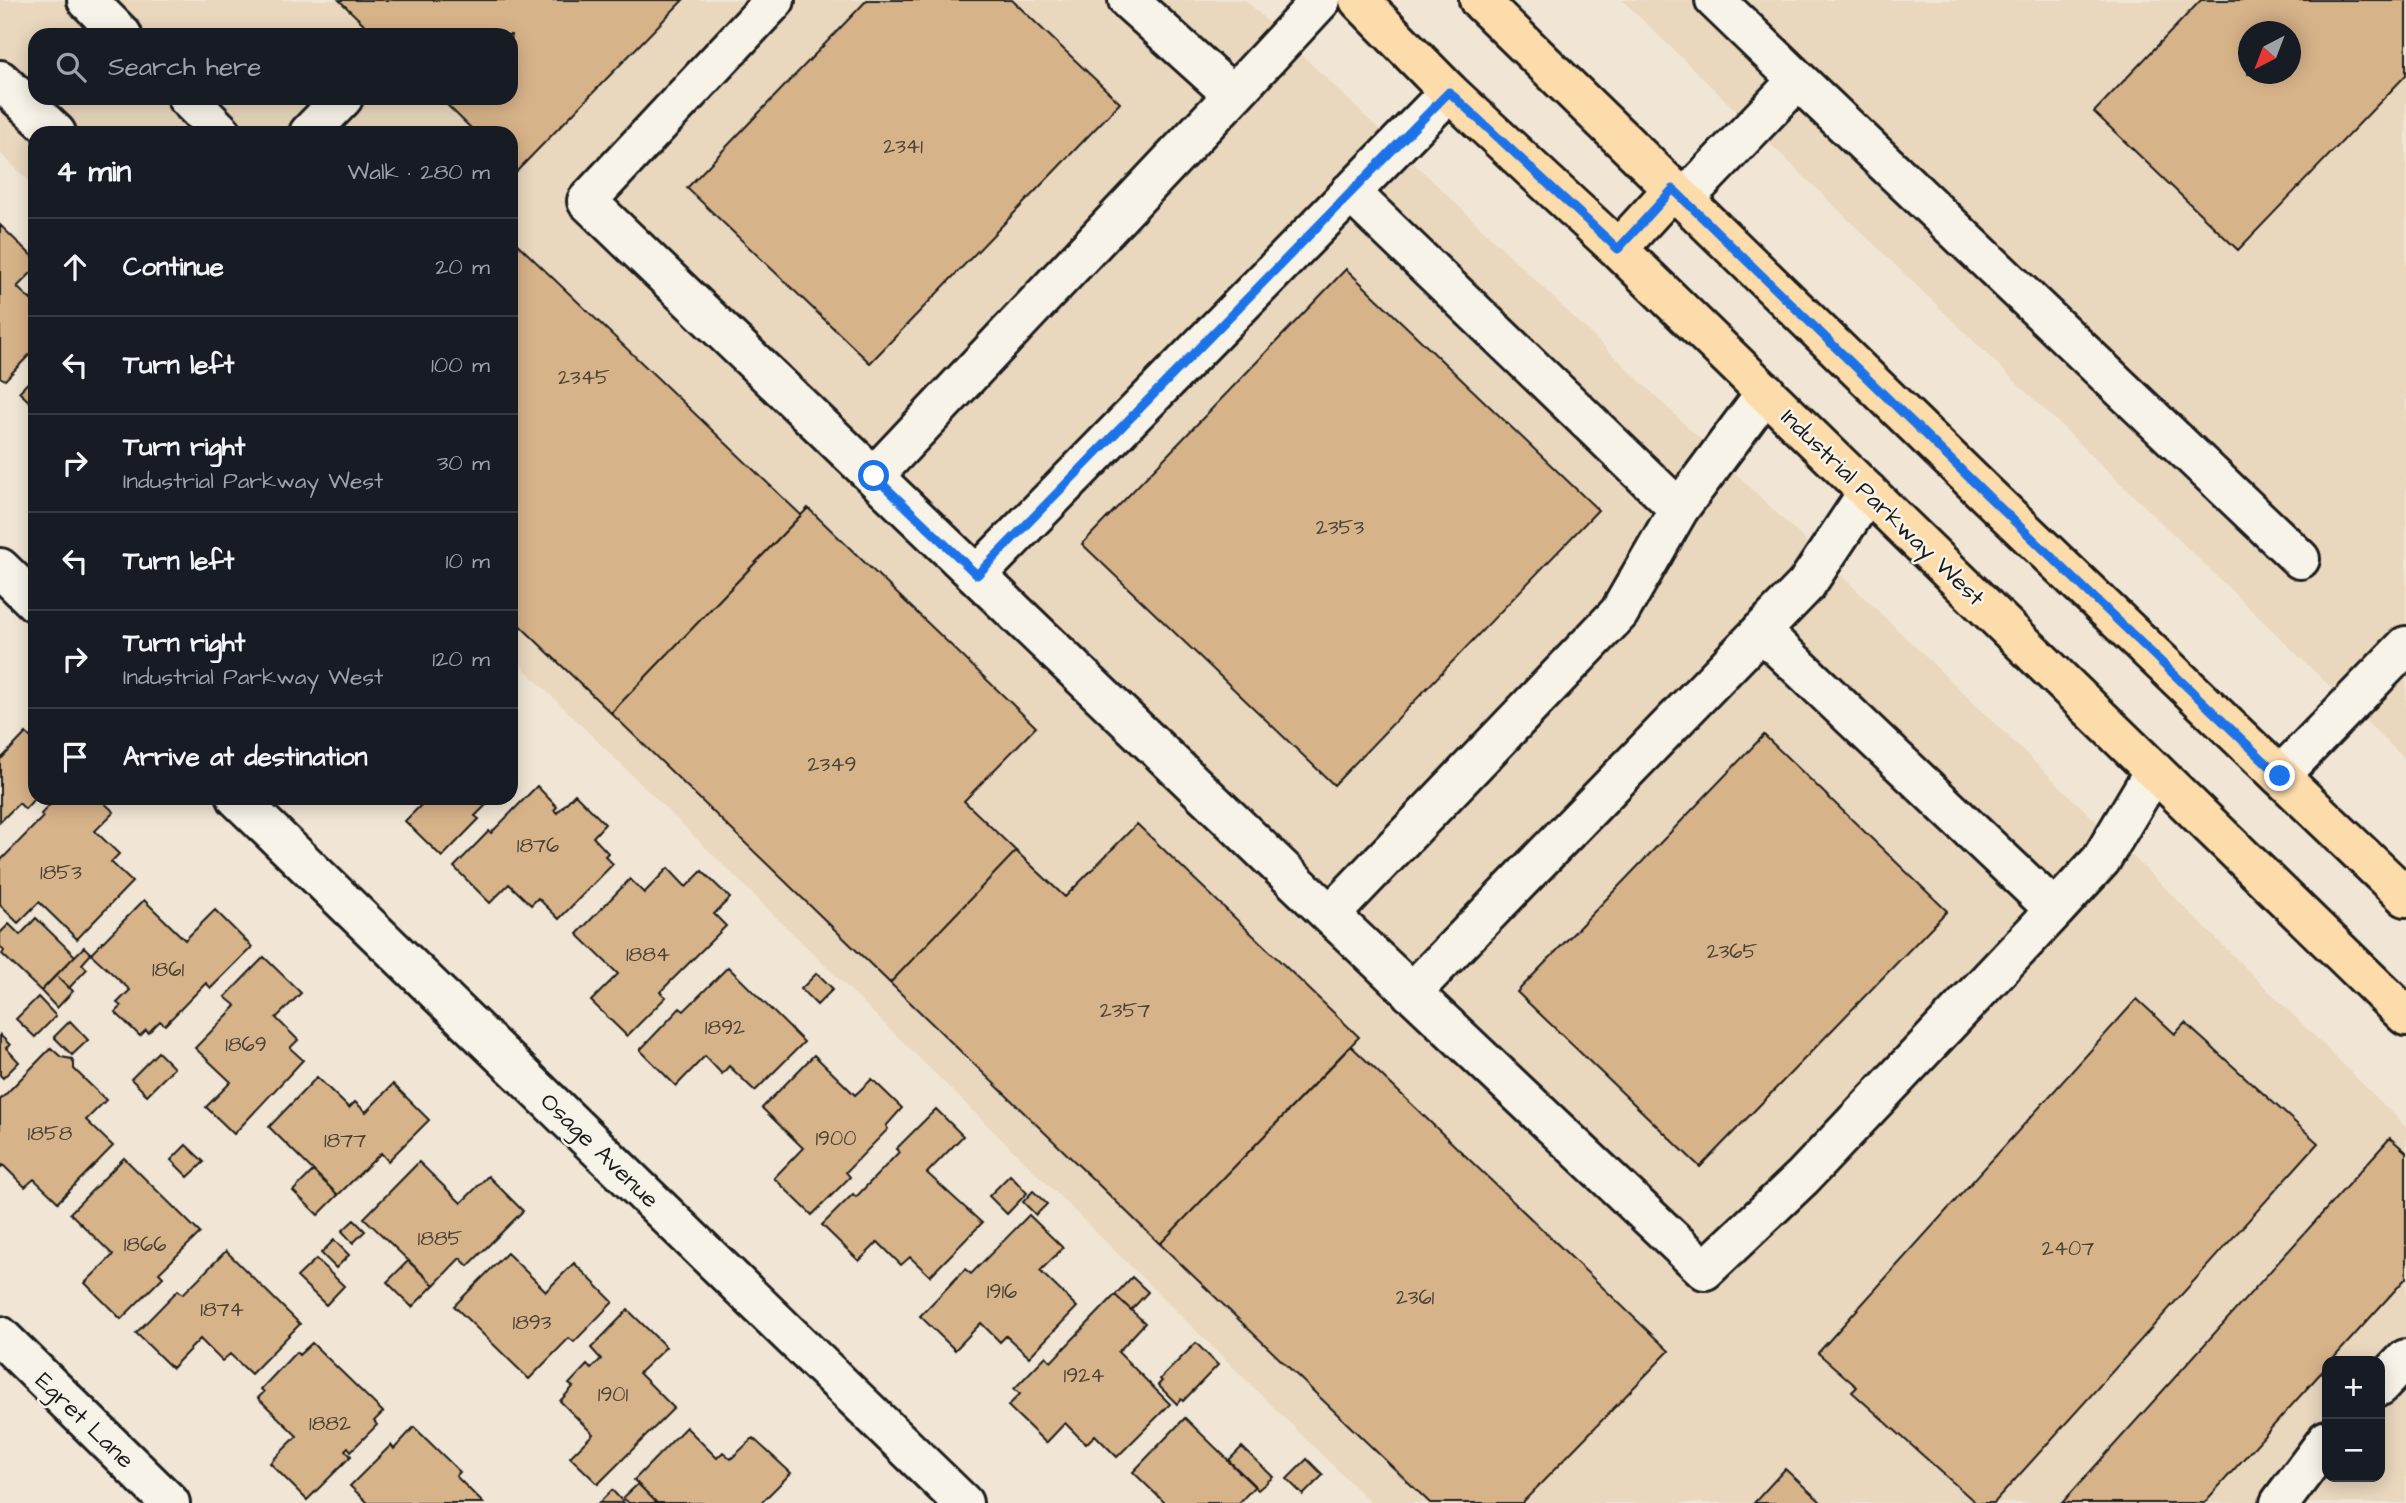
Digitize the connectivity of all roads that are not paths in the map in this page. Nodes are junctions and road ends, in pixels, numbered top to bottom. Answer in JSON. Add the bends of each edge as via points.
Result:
{"nodes":[{"id":1,"x":775,"y":0,"type":"edge"},
{"id":2,"x":1128,"y":0,"type":"edge"},
{"id":3,"x":1321,"y":0,"type":"edge"},
{"id":4,"x":1359,"y":0,"type":"edge"},
{"id":5,"x":1479,"y":0,"type":"edge"},
{"id":6,"x":1715,"y":0,"type":"edge"},
{"id":7,"x":0,"y":80,"type":"edge"},
{"id":8,"x":1798,"y":80,"type":"junction"},
{"id":9,"x":1449,"y":92,"type":"junction"},
{"id":10,"x":1233,"y":95,"type":"junction"},
{"id":11,"x":194,"y":105,"type":"edge"},
{"id":12,"x":336,"y":105,"type":"edge"},
{"id":13,"x":49,"y":126,"type":"edge"},
{"id":14,"x":215,"y":126,"type":"edge"},
{"id":15,"x":316,"y":126,"type":"edge"},
{"id":16,"x":1350,"y":192,"type":"junction"},
{"id":17,"x":1679,"y":194,"type":"junction"},
{"id":18,"x":1618,"y":249,"type":"junction"},
{"id":19,"x":1766,"y":392,"type":"junction"},
{"id":20,"x":874,"y":476,"type":"junction"},
{"id":21,"x":1868,"y":492,"type":"junction"},
{"id":22,"x":1679,"y":509,"type":"junction"},
{"id":23,"x":2300,"y":559,"type":"dead end"},
{"id":24,"x":0,"y":568,"type":"edge"},
{"id":25,"x":977,"y":575,"type":"junction"},
{"id":26,"x":28,"y":595,"type":"edge"},
{"id":27,"x":1761,"y":631,"type":"junction"},
{"id":28,"x":2406,"y":646,"type":"edge"},
{"id":29,"x":2154,"y":771,"type":"junction"},
{"id":30,"x":2280,"y":776,"type":"junction"},
{"id":31,"x":244,"y":805,"type":"edge"},
{"id":32,"x":2406,"y":897,"type":"edge"},
{"id":33,"x":2055,"y":910,"type":"junction"},
{"id":34,"x":1330,"y":915,"type":"junction"},
{"id":35,"x":1411,"y":993,"type":"junction"},
{"id":36,"x":2406,"y":1016,"type":"edge"},
{"id":37,"x":0,"y":1336,"type":"edge"},
{"id":38,"x":2406,"y":1359,"type":"edge"},
{"id":39,"x":2385,"y":1381,"type":"edge"},
{"id":40,"x":2322,"y":1447,"type":"edge"},
{"id":41,"x":170,"y":1503,"type":"edge"},
{"id":42,"x":963,"y":1503,"type":"edge"},
{"id":43,"x":2280,"y":1503,"type":"edge"}],
"edges":[{"from":1,"to":20,"type":"street","via":[[587,201]]},
{"from":2,"to":10,"type":"street"},
{"from":3,"to":10,"type":"street"},
{"from":4,"to":9,"type":"main road","name":"Industrial Parkway West"},
{"from":5,"to":17,"type":"main road"},
{"from":6,"to":8,"type":"street"},
{"from":7,"to":13,"type":"street"},
{"from":8,"to":17,"type":"street"},
{"from":8,"to":23,"type":"street"},
{"from":9,"to":16,"type":"street"},
{"from":9,"to":18,"type":"main road","name":"Industrial Parkway West"},
{"from":10,"to":20,"type":"street"},
{"from":11,"to":14,"type":"street"},
{"from":12,"to":15,"type":"street"},
{"from":16,"to":22,"type":"street"},
{"from":16,"to":25,"type":"street"},
{"from":17,"to":18,"type":"main road"},
{"from":17,"to":30,"type":"main road"},
{"from":18,"to":19,"type":"main road","name":"Industrial Parkway West"},
{"from":19,"to":21,"type":"main road","name":"Industrial Parkway West"},
{"from":19,"to":22,"type":"street"},
{"from":20,"to":25,"type":"street"},
{"from":21,"to":27,"type":"street","via":[[1806,585]]},
{"from":21,"to":29,"type":"main road","name":"Industrial Parkway West"},
{"from":22,"to":34,"type":"street","via":[[1619,613]]},
{"from":24,"to":26,"type":"street"},
{"from":25,"to":34,"type":"street"},
{"from":27,"to":33,"type":"street"},
{"from":27,"to":35,"type":"street"},
{"from":28,"to":30,"type":"street"},
{"from":29,"to":33,"type":"street","via":[[2101,860]]},
{"from":29,"to":36,"type":"main road","name":"Industrial Parkway West"},
{"from":30,"to":32,"type":"main road"},
{"from":31,"to":42,"type":"street","name":"Osage Avenue"},
{"from":33,"to":35,"type":"street","via":[[1803,1177],[1705,1270]]},
{"from":34,"to":35,"type":"street"},
{"from":37,"to":41,"type":"street","name":"Egret Lane"},
{"from":38,"to":39,"type":"street"},
{"from":40,"to":43,"type":"street"}]}
